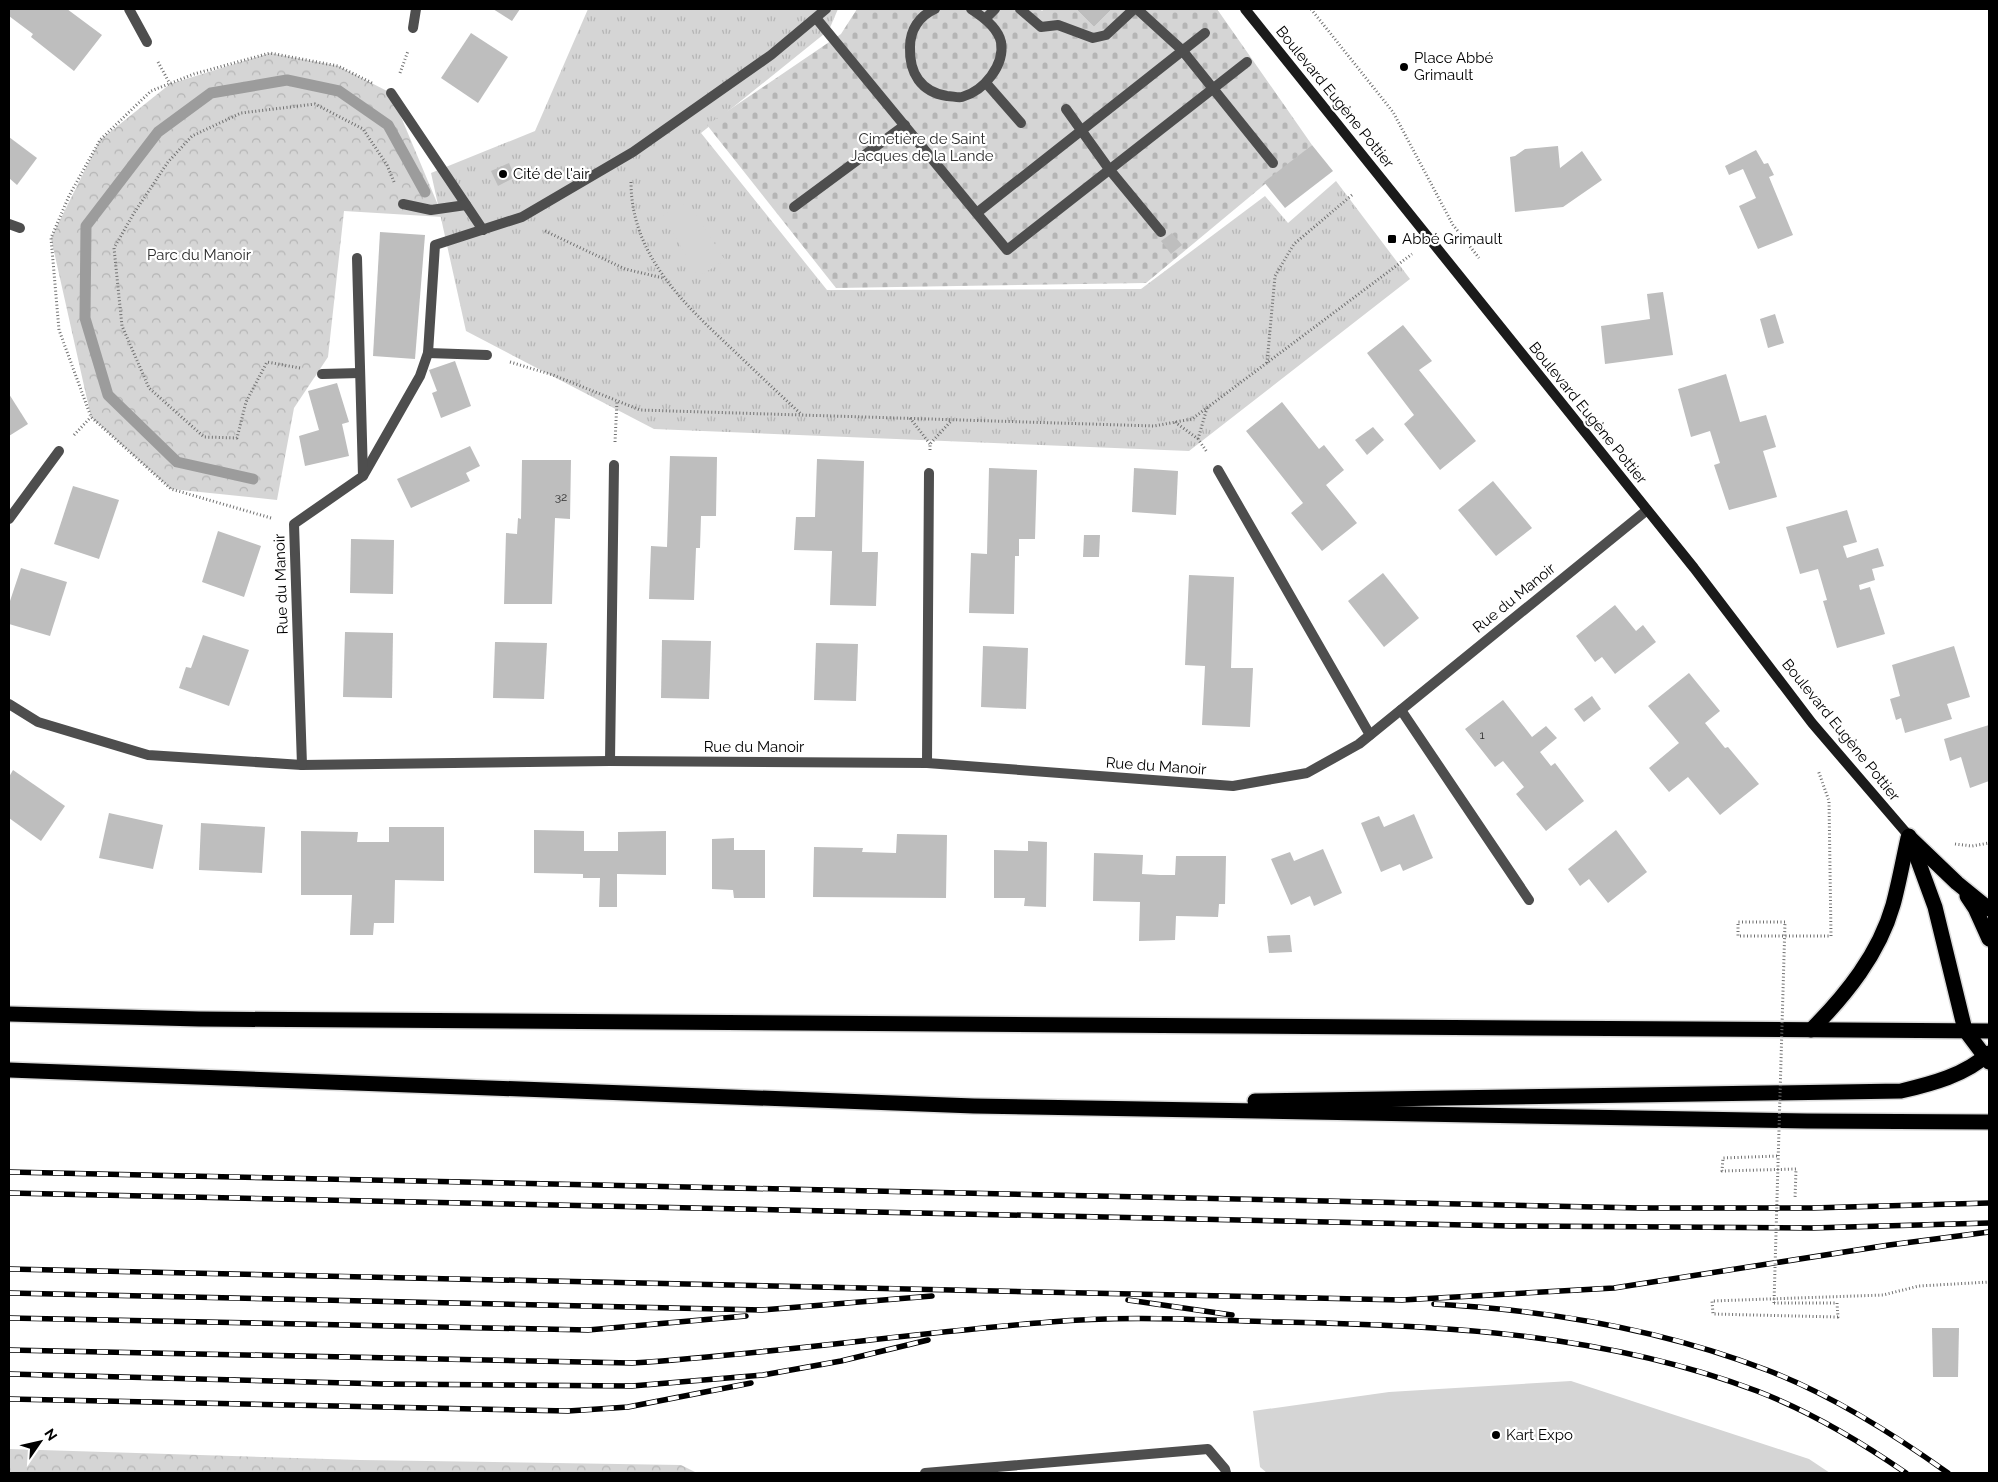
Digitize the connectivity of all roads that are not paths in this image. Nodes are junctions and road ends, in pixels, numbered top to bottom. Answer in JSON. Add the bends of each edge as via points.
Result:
{"nodes":[{"id":1,"x":128,"y":9,"type":"edge"},
{"id":2,"x":416,"y":9,"type":"edge"},
{"id":3,"x":826,"y":9,"type":"edge"},
{"id":4,"x":935,"y":9,"type":"edge"},
{"id":5,"x":971,"y":9,"type":"edge"},
{"id":6,"x":995,"y":9,"type":"edge"},
{"id":7,"x":1020,"y":9,"type":"edge"},
{"id":8,"x":1136,"y":9,"type":"edge"},
{"id":9,"x":1245,"y":9,"type":"edge"},
{"id":10,"x":816,"y":18,"type":"junction"},
{"id":11,"x":986,"y":18,"type":"junction"},
{"id":12,"x":413,"y":28,"type":"road end"},
{"id":13,"x":1205,"y":33,"type":"dead end"},
{"id":14,"x":147,"y":42,"type":"dead end"},
{"id":15,"x":1182,"y":50,"type":"junction"},
{"id":16,"x":1247,"y":62,"type":"dead end"},
{"id":17,"x":986,"y":83,"type":"junction"},
{"id":18,"x":1212,"y":87,"type":"junction"},
{"id":19,"x":391,"y":93,"type":"road end"},
{"id":20,"x":1066,"y":109,"type":"dead end"},
{"id":21,"x":1021,"y":123,"type":"dead end"},
{"id":22,"x":905,"y":125,"type":"junction"},
{"id":23,"x":1082,"y":131,"type":"junction"},
{"id":24,"x":1274,"y":164,"type":"dead end"},
{"id":25,"x":1109,"y":169,"type":"junction"},
{"id":26,"x":403,"y":204,"type":"road end"},
{"id":27,"x":466,"y":204,"type":"junction"},
{"id":28,"x":794,"y":207,"type":"dead end"},
{"id":29,"x":978,"y":212,"type":"junction"},
{"id":30,"x":9,"y":224,"type":"edge"},
{"id":31,"x":20,"y":228,"type":"dead end"},
{"id":32,"x":483,"y":230,"type":"junction"},
{"id":33,"x":1161,"y":232,"type":"dead end"},
{"id":34,"x":357,"y":258,"type":"dead end"},
{"id":35,"x":428,"y":353,"type":"junction"},
{"id":36,"x":487,"y":355,"type":"road end"},
{"id":37,"x":360,"y":373,"type":"junction"},
{"id":38,"x":322,"y":374,"type":"dead end"},
{"id":39,"x":59,"y":450,"type":"dead end"},
{"id":40,"x":614,"y":465,"type":"road end"},
{"id":41,"x":1218,"y":470,"type":"road end"},
{"id":42,"x":929,"y":473,"type":"road end"},
{"id":43,"x":363,"y":476,"type":"junction"},
{"id":44,"x":1647,"y":510,"type":"junction"},
{"id":45,"x":9,"y":519,"type":"edge"},
{"id":46,"x":9,"y":704,"type":"edge"},
{"id":47,"x":1401,"y":710,"type":"junction"},
{"id":48,"x":1370,"y":735,"type":"junction"},
{"id":49,"x":610,"y":762,"type":"junction"},
{"id":50,"x":927,"y":763,"type":"junction"},
{"id":51,"x":302,"y":765,"type":"junction"},
{"id":52,"x":1908,"y":836,"type":"junction"},
{"id":53,"x":1957,"y":883,"type":"junction"},
{"id":54,"x":1529,"y":900,"type":"dead end"},
{"id":55,"x":1989,"y":909,"type":"edge"},
{"id":56,"x":1989,"y":939,"type":"edge"},
{"id":57,"x":9,"y":1014,"type":"edge"},
{"id":58,"x":1811,"y":1030,"type":"junction"},
{"id":59,"x":1965,"y":1030,"type":"junction"},
{"id":60,"x":1989,"y":1031,"type":"edge"},
{"id":61,"x":1988,"y":1058,"type":"edge"},
{"id":62,"x":9,"y":1070,"type":"edge"},
{"id":63,"x":974,"y":1106,"type":"junction"},
{"id":64,"x":1989,"y":1122,"type":"edge"},
{"id":65,"x":925,"y":1473,"type":"edge"},
{"id":66,"x":1226,"y":1473,"type":"edge"}],
"edges":[{"from":1,"to":14,"type":"street"},
{"from":2,"to":12,"type":"street"},
{"from":3,"to":10,"type":"street"},
{"from":4,"to":17,"type":"street","via":[[923,14],[910,36],[909,63],[920,84],[938,94],[962,98]]},
{"from":5,"to":11,"type":"street"},
{"from":6,"to":11,"type":"street"},
{"from":7,"to":8,"type":"street","via":[[1041,27],[1058,25],[1093,38],[1106,35]]},
{"from":8,"to":15,"type":"street"},
{"from":9,"to":44,"type":"street","name":"Boulevard Eugène Pottier"},
{"from":10,"to":22,"type":"street"},
{"from":10,"to":32,"type":"street","via":[[633,152],[522,217]]},
{"from":11,"to":17,"type":"street","via":[[1001,41],[999,64]]},
{"from":13,"to":15,"type":"street"},
{"from":15,"to":18,"type":"street"},
{"from":15,"to":23,"type":"street"},
{"from":16,"to":18,"type":"street"},
{"from":17,"to":21,"type":"street"},
{"from":18,"to":24,"type":"street"},
{"from":18,"to":25,"type":"street"},
{"from":19,"to":27,"type":"street"},
{"from":20,"to":23,"type":"street"},
{"from":22,"to":28,"type":"street"},
{"from":22,"to":29,"type":"street"},
{"from":23,"to":25,"type":"street"},
{"from":23,"to":29,"type":"street"},
{"from":25,"to":29,"type":"street","via":[[1007,250]]},
{"from":25,"to":33,"type":"street"},
{"from":26,"to":27,"type":"street","via":[[431,210]]},
{"from":27,"to":32,"type":"street"},
{"from":30,"to":31,"type":"street"},
{"from":32,"to":35,"type":"street","via":[[435,245]]},
{"from":34,"to":37,"type":"street"},
{"from":35,"to":36,"type":"street"},
{"from":35,"to":43,"type":"street","via":[[420,376]]},
{"from":37,"to":38,"type":"street"},
{"from":37,"to":43,"type":"street"},
{"from":39,"to":45,"type":"street"},
{"from":40,"to":49,"type":"street"},
{"from":41,"to":48,"type":"street"},
{"from":42,"to":50,"type":"street"},
{"from":43,"to":51,"type":"street","name":"Rue du Manoir","via":[[294,524]]},
{"from":44,"to":47,"type":"street","name":"Rue du Manoir"},
{"from":44,"to":52,"type":"street","name":"Boulevard Eugène Pottier","via":[[1812,723]]},
{"from":46,"to":51,"type":"street","name":"Rue du Manoir","via":[[38,722],[148,755]]},
{"from":47,"to":48,"type":"street","name":"Rue du Manoir"},
{"from":47,"to":54,"type":"street"},
{"from":48,"to":50,"type":"street","name":"Rue du Manoir","via":[[1307,773],[1232,786]]},
{"from":49,"to":50,"type":"street","name":"Rue du Manoir"},
{"from":49,"to":51,"type":"street","name":"Rue du Manoir"},
{"from":52,"to":53,"type":"highway"},
{"from":52,"to":58,"type":"highway","via":[[1892,906],[1875,947],[1854,983]]},
{"from":52,"to":59,"type":"highway","via":[[1935,907]]},
{"from":53,"to":55,"type":"highway"},
{"from":53,"to":56,"type":"highway","via":[[1975,908]]},
{"from":57,"to":58,"type":"highway","via":[[239,1019]]},
{"from":58,"to":59,"type":"highway"},
{"from":59,"to":60,"type":"highway"},
{"from":59,"to":61,"type":"highway"},
{"from":61,"to":63,"type":"highway","via":[[1931,1084],[1901,1091]]},
{"from":62,"to":63,"type":"highway"},
{"from":63,"to":64,"type":"highway"},
{"from":65,"to":66,"type":"street","via":[[1208,1449]]}]}
